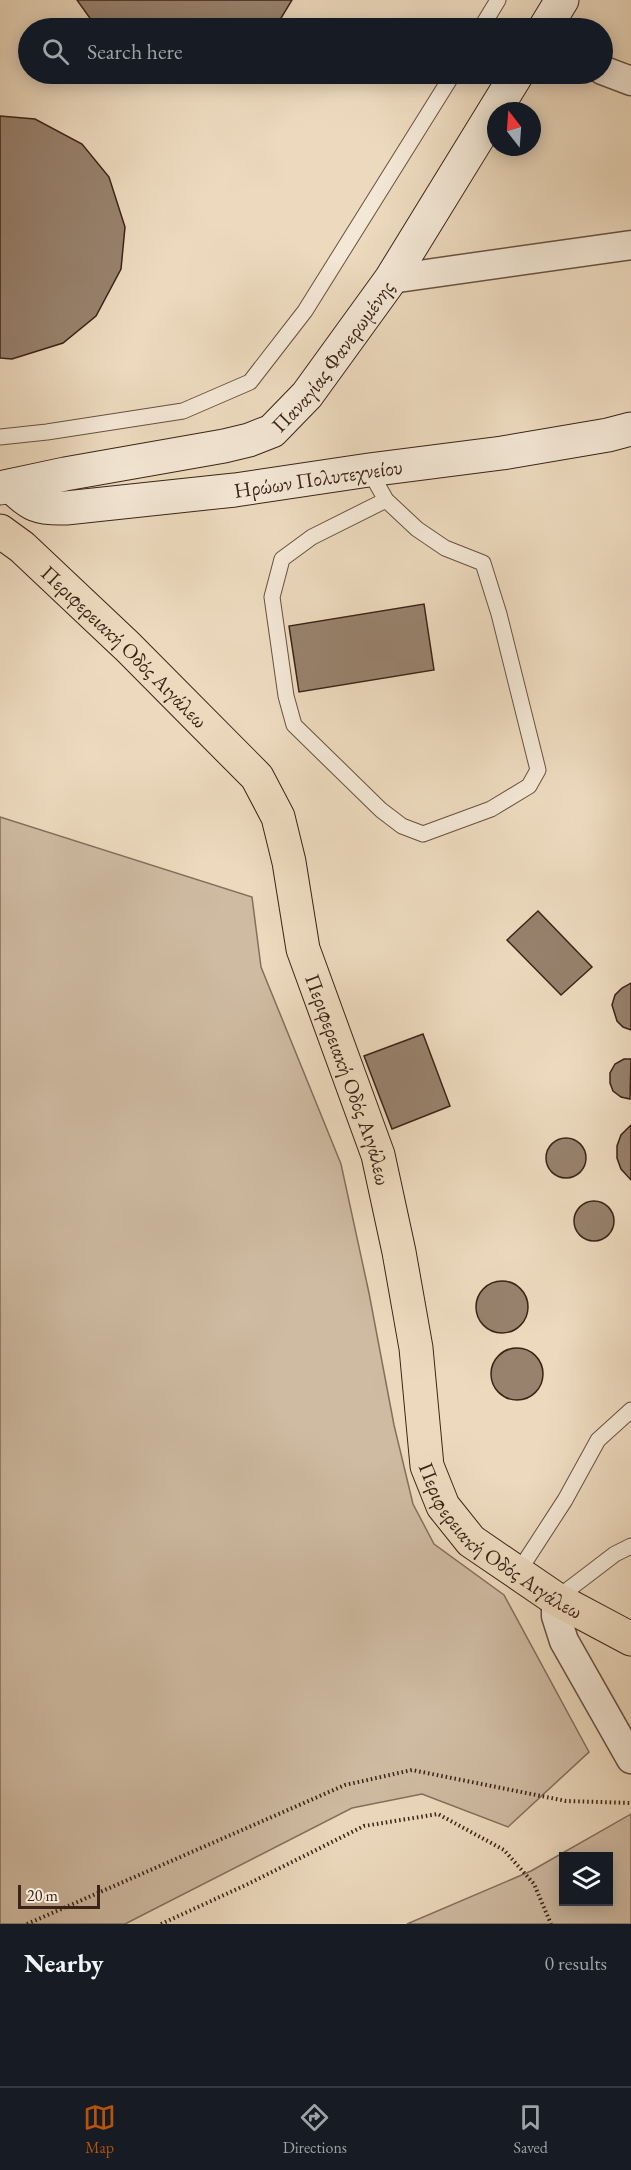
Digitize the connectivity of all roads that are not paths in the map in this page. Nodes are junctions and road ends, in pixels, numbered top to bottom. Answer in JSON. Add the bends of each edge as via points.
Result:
{"nodes":[{"id":1,"x":498,"y":0,"type":"edge"},
{"id":2,"x":562,"y":0,"type":"edge"},
{"id":3,"x":487,"y":18,"type":"edge"},
{"id":4,"x":550,"y":18,"type":"edge"},
{"id":5,"x":613,"y":74,"type":"edge"},
{"id":6,"x":631,"y":81,"type":"edge"},
{"id":7,"x":447,"y":84,"type":"edge"},
{"id":8,"x":511,"y":84,"type":"edge"},
{"id":9,"x":631,"y":245,"type":"edge"},
{"id":10,"x":391,"y":279,"type":"junction"},
{"id":11,"x":631,"y":429,"type":"edge"},
{"id":12,"x":0,"y":437,"type":"edge"},
{"id":13,"x":369,"y":470,"type":"junction"},
{"id":14,"x":6,"y":487,"type":"edge"},
{"id":15,"x":386,"y":501,"type":"junction"},
{"id":16,"x":0,"y":531,"type":"edge"},
{"id":17,"x":631,"y":1410,"type":"edge"},
{"id":18,"x":631,"y":1546,"type":"edge"},
{"id":19,"x":517,"y":1574,"type":"junction"},
{"id":20,"x":556,"y":1599,"type":"junction"},
{"id":21,"x":631,"y":1639,"type":"edge"},
{"id":22,"x":631,"y":1759,"type":"edge"}],
"edges":[{"from":1,"to":3,"type":"lane"},
{"from":2,"to":4,"type":"main road"},
{"from":5,"to":6,"type":"street"},
{"from":7,"to":12,"type":"lane","via":[[305,311],[250,382],[183,411]]},
{"from":8,"to":10,"type":"main road","name":"Παναγίας Φανερωμένης"},
{"from":9,"to":10,"type":"street"},
{"from":10,"to":14,"type":"main road","name":"Παναγίας Φανερωμένης","via":[[307,395],[272,431],[224,446]]},
{"from":11,"to":13,"type":"main road","name":"Ηρώων Πολυτεχνείου","via":[[502,453]]},
{"from":13,"to":14,"type":"main road","name":"Ηρώων Πολυτεχνείου","via":[[236,490],[66,508],[37,506]]},
{"from":13,"to":15,"type":"lane"},
{"from":15,"to":15,"type":"lane","via":[[436,542],[483,563],[537,770],[529,786],[491,809],[423,834],[402,826],[381,810],[294,725],[285,696],[272,597],[282,559],[312,537]]},
{"from":16,"to":19,"type":"highway","name":"Περιφερειακή Οδός Αιγάλεω","via":[[22,547],[228,746],[257,777],[278,818],[303,950],[378,1155],[416,1348],[428,1466],[443,1506],[471,1541]]},
{"from":17,"to":19,"type":"lane","via":[[598,1440],[566,1500]]},
{"from":18,"to":20,"type":"lane"},
{"from":19,"to":20,"type":"highway","name":"Περιφερειακή Οδός Αιγάλεω"},
{"from":20,"to":21,"type":"highway","name":"Περιφερειακή Οδός Αιγάλεω"},
{"from":20,"to":22,"type":"street","via":[[556,1616],[564,1641]]}]}
